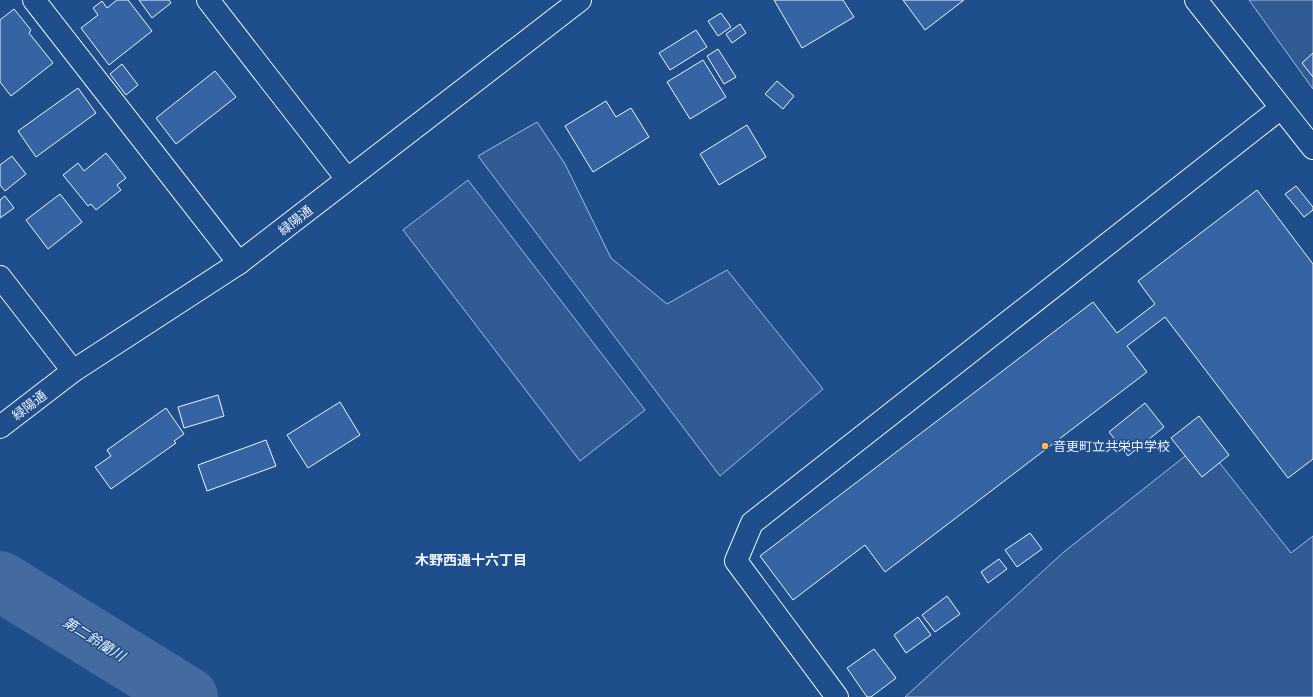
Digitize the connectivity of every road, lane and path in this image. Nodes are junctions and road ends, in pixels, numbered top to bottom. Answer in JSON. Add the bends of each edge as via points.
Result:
{"nodes":[{"id":1,"x":34,"y":0,"type":"edge"},
{"id":2,"x":208,"y":0,"type":"edge"},
{"id":3,"x":580,"y":0,"type":"edge"},
{"id":4,"x":1196,"y":0,"type":"edge"},
{"id":5,"x":1281,"y":108,"type":"junction"},
{"id":6,"x":1313,"y":148,"type":"edge"},
{"id":7,"x":347,"y":179,"type":"junction"},
{"id":8,"x":239,"y":263,"type":"junction"},
{"id":9,"x":0,"y":277,"type":"edge"},
{"id":10,"x":73,"y":371,"type":"junction"},
{"id":11,"x":0,"y":426,"type":"edge"},
{"id":12,"x":837,"y":697,"type":"edge"}],
"edges":[{"from":1,"to":8,"type":"street"},
{"from":2,"to":7,"type":"street"},
{"from":3,"to":7,"type":"street","name":"緑陽通"},
{"from":4,"to":5,"type":"street"},
{"from":5,"to":6,"type":"street"},
{"from":5,"to":12,"type":"street","via":[[752,523],[736,561]]},
{"from":7,"to":8,"type":"street","name":"緑陽通"},
{"from":8,"to":10,"type":"street","name":"緑陽通"},
{"from":9,"to":10,"type":"street"},
{"from":10,"to":11,"type":"street","name":"緑陽通"}]}
